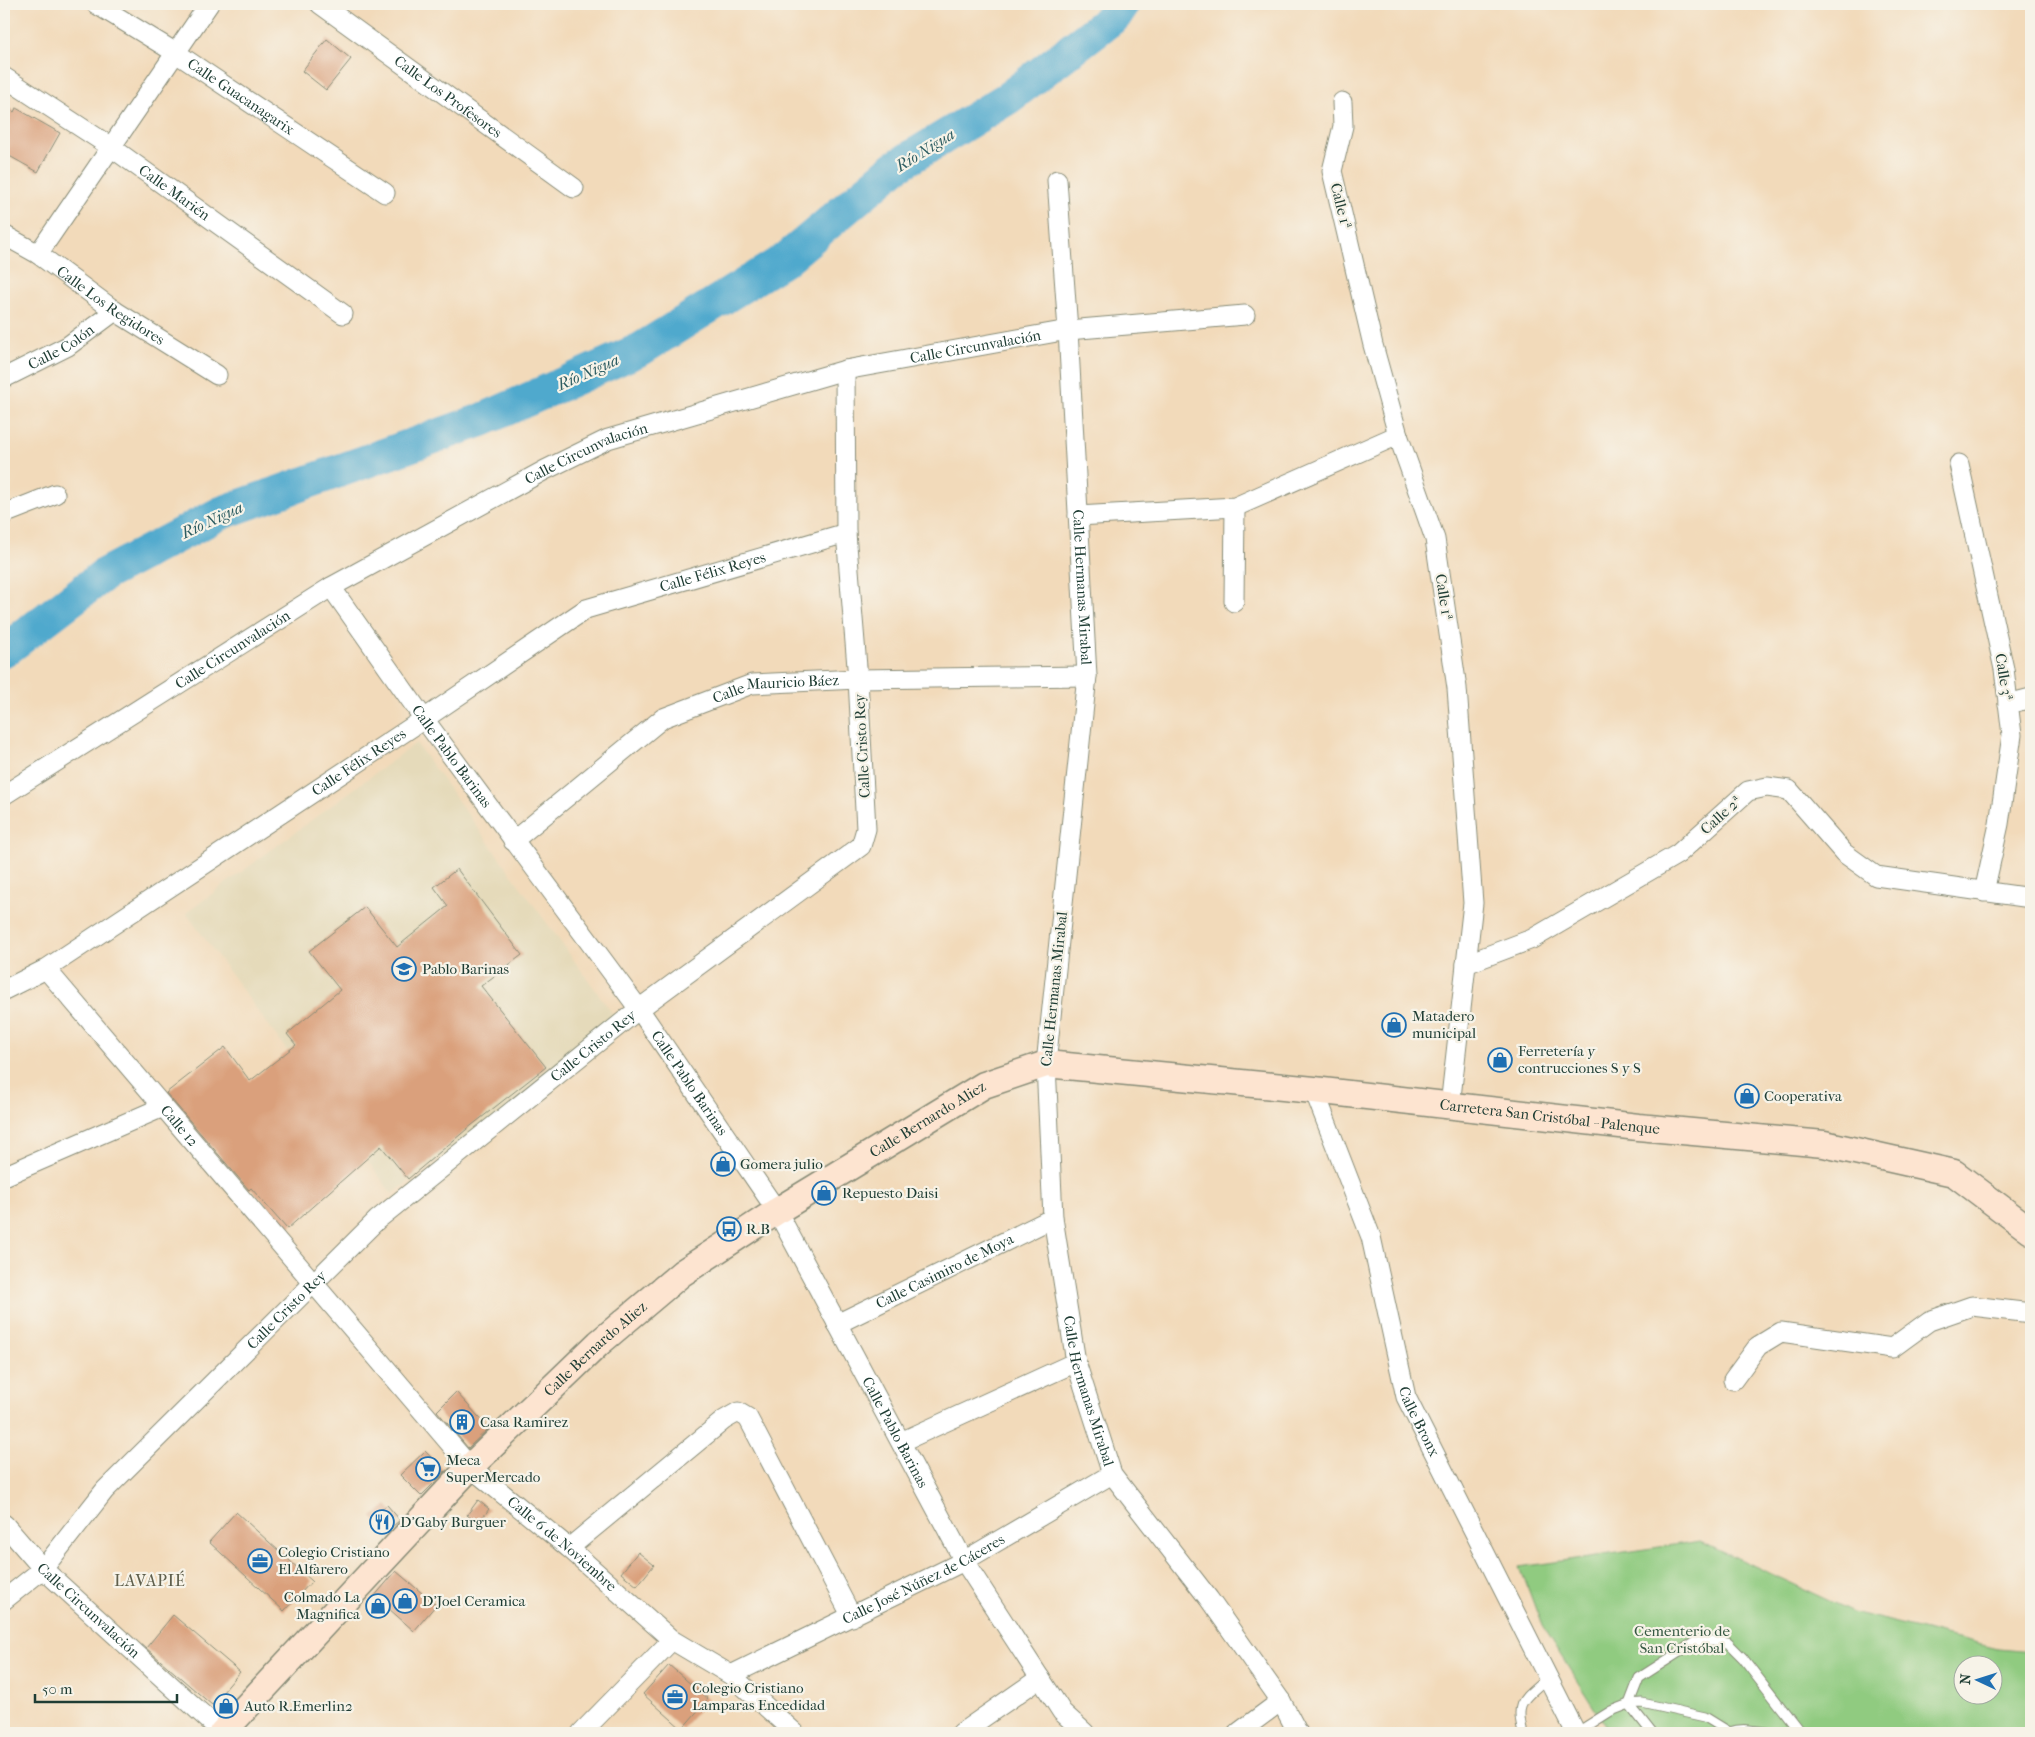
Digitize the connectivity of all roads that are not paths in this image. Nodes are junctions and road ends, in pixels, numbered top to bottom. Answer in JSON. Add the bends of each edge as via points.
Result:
{"nodes":[{"id":1,"x":96,"y":4,"type":"edge"},
{"id":2,"x":209,"y":4,"type":"edge"},
{"id":3,"x":320,"y":4,"type":"edge"},
{"id":4,"x":176,"y":53,"type":"junction"},
{"id":5,"x":4,"y":77,"type":"edge"},
{"id":6,"x":1342,"y":102,"type":"dead end"},
{"id":7,"x":111,"y":147,"type":"junction"},
{"id":8,"x":1056,"y":180,"type":"dead end"},
{"id":9,"x":574,"y":188,"type":"dead end"},
{"id":10,"x":385,"y":192,"type":"dead end"},
{"id":11,"x":4,"y":236,"type":"edge"},
{"id":12,"x":38,"y":254,"type":"junction"},
{"id":13,"x":115,"y":311,"type":"junction"},
{"id":14,"x":343,"y":314,"type":"dead end"},
{"id":15,"x":1245,"y":315,"type":"dead end"},
{"id":16,"x":1068,"y":330,"type":"junction"},
{"id":17,"x":845,"y":370,"type":"junction"},
{"id":18,"x":218,"y":374,"type":"dead end"},
{"id":19,"x":4,"y":378,"type":"edge"},
{"id":20,"x":1398,"y":435,"type":"junction"},
{"id":21,"x":1959,"y":464,"type":"dead end"},
{"id":22,"x":55,"y":494,"type":"dead end"},
{"id":23,"x":1235,"y":507,"type":"junction"},
{"id":24,"x":4,"y":514,"type":"edge"},
{"id":25,"x":1078,"y":516,"type":"junction"},
{"id":26,"x":846,"y":533,"type":"junction"},
{"id":27,"x":331,"y":587,"type":"junction"},
{"id":28,"x":1234,"y":602,"type":"dead end"},
{"id":29,"x":1087,"y":676,"type":"junction"},
{"id":30,"x":858,"y":679,"type":"junction"},
{"id":31,"x":2031,"y":698,"type":"edge"},
{"id":32,"x":2008,"y":704,"type":"junction"},
{"id":33,"x":424,"y":719,"type":"junction"},
{"id":34,"x":4,"y":796,"type":"edge"},
{"id":35,"x":513,"y":841,"type":"junction"},
{"id":36,"x":1984,"y":892,"type":"junction"},
{"id":37,"x":2031,"y":898,"type":"edge"},
{"id":38,"x":1466,"y":964,"type":"junction"},
{"id":39,"x":46,"y":969,"type":"junction"},
{"id":40,"x":4,"y":990,"type":"edge"},
{"id":41,"x":639,"y":1009,"type":"junction"},
{"id":42,"x":1046,"y":1064,"type":"junction"},
{"id":43,"x":1314,"y":1090,"type":"junction"},
{"id":44,"x":1450,"y":1106,"type":"junction"},
{"id":45,"x":163,"y":1107,"type":"junction"},
{"id":46,"x":4,"y":1176,"type":"edge"},
{"id":47,"x":777,"y":1211,"type":"junction"},
{"id":48,"x":1052,"y":1218,"type":"junction"},
{"id":49,"x":2031,"y":1231,"type":"edge"},
{"id":50,"x":312,"y":1284,"type":"junction"},
{"id":51,"x":2031,"y":1313,"type":"edge"},
{"id":52,"x":837,"y":1324,"type":"junction"},
{"id":53,"x":1076,"y":1362,"type":"junction"},
{"id":54,"x":1733,"y":1380,"type":"dead end"},
{"id":55,"x":901,"y":1442,"type":"junction"},
{"id":56,"x":470,"y":1467,"type":"junction"},
{"id":57,"x":1112,"y":1474,"type":"junction"},
{"id":58,"x":4,"y":1524,"type":"edge"},
{"id":59,"x":569,"y":1548,"type":"junction"},
{"id":60,"x":964,"y":1561,"type":"junction"},
{"id":61,"x":42,"y":1569,"type":"junction"},
{"id":62,"x":4,"y":1600,"type":"edge"},
{"id":63,"x":852,"y":1616,"type":"junction"},
{"id":64,"x":672,"y":1640,"type":"junction"},
{"id":65,"x":731,"y":1675,"type":"junction"},
{"id":66,"x":1548,"y":1677,"type":"junction"},
{"id":67,"x":1040,"y":1678,"type":"junction"},
{"id":68,"x":1281,"y":1701,"type":"junction"},
{"id":69,"x":1629,"y":1704,"type":"junction"},
{"id":70,"x":222,"y":1733,"type":"edge"},
{"id":71,"x":581,"y":1733,"type":"edge"},
{"id":72,"x":795,"y":1733,"type":"edge"},
{"id":73,"x":961,"y":1733,"type":"edge"},
{"id":74,"x":1085,"y":1733,"type":"edge"},
{"id":75,"x":1238,"y":1733,"type":"edge"},
{"id":76,"x":1298,"y":1733,"type":"edge"},
{"id":77,"x":1523,"y":1733,"type":"edge"},
{"id":78,"x":1576,"y":1733,"type":"edge"},
{"id":79,"x":1652,"y":1733,"type":"edge"},
{"id":80,"x":1730,"y":1733,"type":"edge"},
{"id":81,"x":1771,"y":1733,"type":"edge"},
{"id":82,"x":1801,"y":1733,"type":"edge"}],
"edges":[{"from":1,"to":4,"type":"street","name":"Calle Guacanagarix"},
{"from":2,"to":4,"type":"street"},
{"from":3,"to":9,"type":"street","name":"Calle Los Profesores"},
{"from":4,"to":7,"type":"street"},
{"from":4,"to":10,"type":"street","name":"Calle Guacanagarix"},
{"from":5,"to":7,"type":"street","name":"Calle Marién"},
{"from":6,"to":20,"type":"street","name":"Calle 1ª","via":[[1343,126],[1332,170],[1373,345]]},
{"from":7,"to":12,"type":"street"},
{"from":7,"to":14,"type":"street","name":"Calle Marién"},
{"from":8,"to":16,"type":"street","name":"Calle Hermanas Mirabal"},
{"from":11,"to":12,"type":"street","name":"Calle Los Regidores"},
{"from":12,"to":13,"type":"street","name":"Calle Los Regidores"},
{"from":13,"to":18,"type":"street","name":"Calle Los Regidores"},
{"from":13,"to":19,"type":"street","name":"Calle Colón","via":[[68,346]]},
{"from":15,"to":16,"type":"street","name":"Calle Circunvalación"},
{"from":16,"to":17,"type":"street","name":"Calle Circunvalación"},
{"from":16,"to":25,"type":"street","name":"Calle Hermanas Mirabal"},
{"from":17,"to":26,"type":"street","name":"Calle Cristo Rey"},
{"from":17,"to":27,"type":"street","name":"Calle Circunvalación","via":[[608,439]]},
{"from":20,"to":23,"type":"street"},
{"from":20,"to":38,"type":"street","name":"Calle 1ª","via":[[1435,539],[1457,688],[1472,902]]},
{"from":21,"to":32,"type":"street","name":"Calle 3ª","via":[[2004,669]]},
{"from":22,"to":24,"type":"street"},
{"from":23,"to":25,"type":"street"},
{"from":23,"to":28,"type":"street"},
{"from":25,"to":29,"type":"street","name":"Calle Hermanas Mirabal"},
{"from":26,"to":30,"type":"street","name":"Calle Cristo Rey"},
{"from":26,"to":33,"type":"street","name":"Calle Félix Reyes","via":[[586,609]]},
{"from":27,"to":33,"type":"street","name":"Calle Pablo Barinas"},
{"from":27,"to":34,"type":"street","name":"Calle Circunvalación"},
{"from":29,"to":30,"type":"street","name":"Calle Mauricio Báez"},
{"from":29,"to":42,"type":"street","name":"Calle Hermanas Mirabal"},
{"from":30,"to":35,"type":"street","name":"Calle Mauricio Báez","via":[[752,684],[663,718]]},
{"from":30,"to":41,"type":"street","name":"Calle Cristo Rey","via":[[866,829],[861,846]]},
{"from":31,"to":32,"type":"street"},
{"from":32,"to":36,"type":"street","name":"Calle 3ª","via":[[2012,735],[1999,824]]},
{"from":33,"to":35,"type":"street","name":"Calle Pablo Barinas"},
{"from":33,"to":39,"type":"street","name":"Calle Félix Reyes"},
{"from":35,"to":41,"type":"street","name":"Calle Pablo Barinas"},
{"from":36,"to":37,"type":"street","name":"Calle 2ª"},
{"from":36,"to":38,"type":"street","name":"Calle 2ª","via":[[1876,876],[1844,853],[1789,790],[1767,787],[1748,791],[1678,854],[1532,939]]},
{"from":38,"to":44,"type":"street","name":"Calle 1ª"},
{"from":39,"to":40,"type":"street","name":"Calle Félix Reyes"},
{"from":39,"to":45,"type":"street","name":"Calle 12"},
{"from":41,"to":47,"type":"street","name":"Calle Pablo Barinas"},
{"from":41,"to":50,"type":"street","name":"Calle Cristo Rey","via":[[377,1220]]},
{"from":42,"to":43,"type":"main road","name":"Carretera San Cristóbal - Palenque"},
{"from":42,"to":47,"type":"main road","name":"Calle Bernardo Aliez","via":[[984,1085]]},
{"from":42,"to":48,"type":"street","name":"Calle Hermanas Mirabal"},
{"from":43,"to":44,"type":"main road","name":"Carretera San Cristóbal - Palenque"},
{"from":43,"to":66,"type":"street","name":"Calle Bronx","via":[[1371,1237],[1406,1397]]},
{"from":44,"to":49,"type":"main road","name":"Carretera San Cristóbal - Palenque","via":[[1824,1144],[1954,1173]]},
{"from":45,"to":46,"type":"street"},
{"from":45,"to":50,"type":"street","name":"Calle 12"},
{"from":47,"to":52,"type":"street","name":"Calle Pablo Barinas"},
{"from":47,"to":56,"type":"main road","name":"Calle Bernardo Aliez","via":[[682,1273],[599,1343]]},
{"from":48,"to":52,"type":"street","name":"Calle Casimiro de Moya"},
{"from":48,"to":53,"type":"street","name":"Calle Hermanas Mirabal"},
{"from":50,"to":56,"type":"street","name":"Calle 6 de Noviembre"},
{"from":50,"to":61,"type":"street","name":"Calle Cristo Rey","via":[[106,1490]]},
{"from":51,"to":54,"type":"street","via":[[1972,1306],[1929,1321],[1892,1348],[1781,1332],[1758,1346]]},
{"from":52,"to":55,"type":"street","name":"Calle Pablo Barinas"},
{"from":53,"to":55,"type":"street"},
{"from":53,"to":57,"type":"street","name":"Calle Hermanas Mirabal"},
{"from":55,"to":60,"type":"street","name":"Calle Pablo Barinas"},
{"from":56,"to":59,"type":"street","name":"Calle 6 de Noviembre"},
{"from":56,"to":70,"type":"main road","name":"Calle Bernardo Aliez"},
{"from":57,"to":60,"type":"street","name":"Calle José Núñez de Cáceres"},
{"from":57,"to":68,"type":"street","name":"Calle Hermanas Mirabal","via":[[1209,1599]]},
{"from":58,"to":61,"type":"street","name":"Calle Circunvalación"},
{"from":59,"to":63,"type":"street","via":[[724,1420],[738,1412],[748,1418]]},
{"from":59,"to":64,"type":"street","name":"Calle 6 de Noviembre"},
{"from":60,"to":63,"type":"street","name":"Calle José Núñez de Cáceres"},
{"from":60,"to":67,"type":"street","name":"Calle Pablo Barinas"},
{"from":61,"to":62,"type":"street","name":"Calle Cristo Rey"},
{"from":61,"to":70,"type":"street","name":"Calle Circunvalación"},
{"from":63,"to":65,"type":"street","name":"Calle José Núñez de Cáceres"},
{"from":64,"to":65,"type":"street","name":"Calle 6 de Noviembre"},
{"from":64,"to":71,"type":"street"},
{"from":65,"to":72,"type":"street","name":"Calle 6 de Noviembre"},
{"from":66,"to":77,"type":"lane","via":[[1521,1702],[1519,1717]]},
{"from":66,"to":78,"type":"street","name":"Calle Bronx"},
{"from":67,"to":73,"type":"street"},
{"from":67,"to":74,"type":"street","name":"Calle Pablo Barinas","via":[[1062,1712]]},
{"from":68,"to":75,"type":"street"},
{"from":68,"to":76,"type":"street","name":"Calle Hermanas Mirabal"},
{"from":69,"to":78,"type":"lane"},
{"from":69,"to":79,"type":"lane"},
{"from":69,"to":80,"type":"lane","via":[[1642,1703],[1705,1717]]},
{"from":69,"to":82,"type":"lane","via":[[1639,1678],[1695,1642],[1712,1640],[1728,1643],[1743,1658]]},
{"from":80,"to":81,"type":"lane","via":[[1753,1730]]}]}
